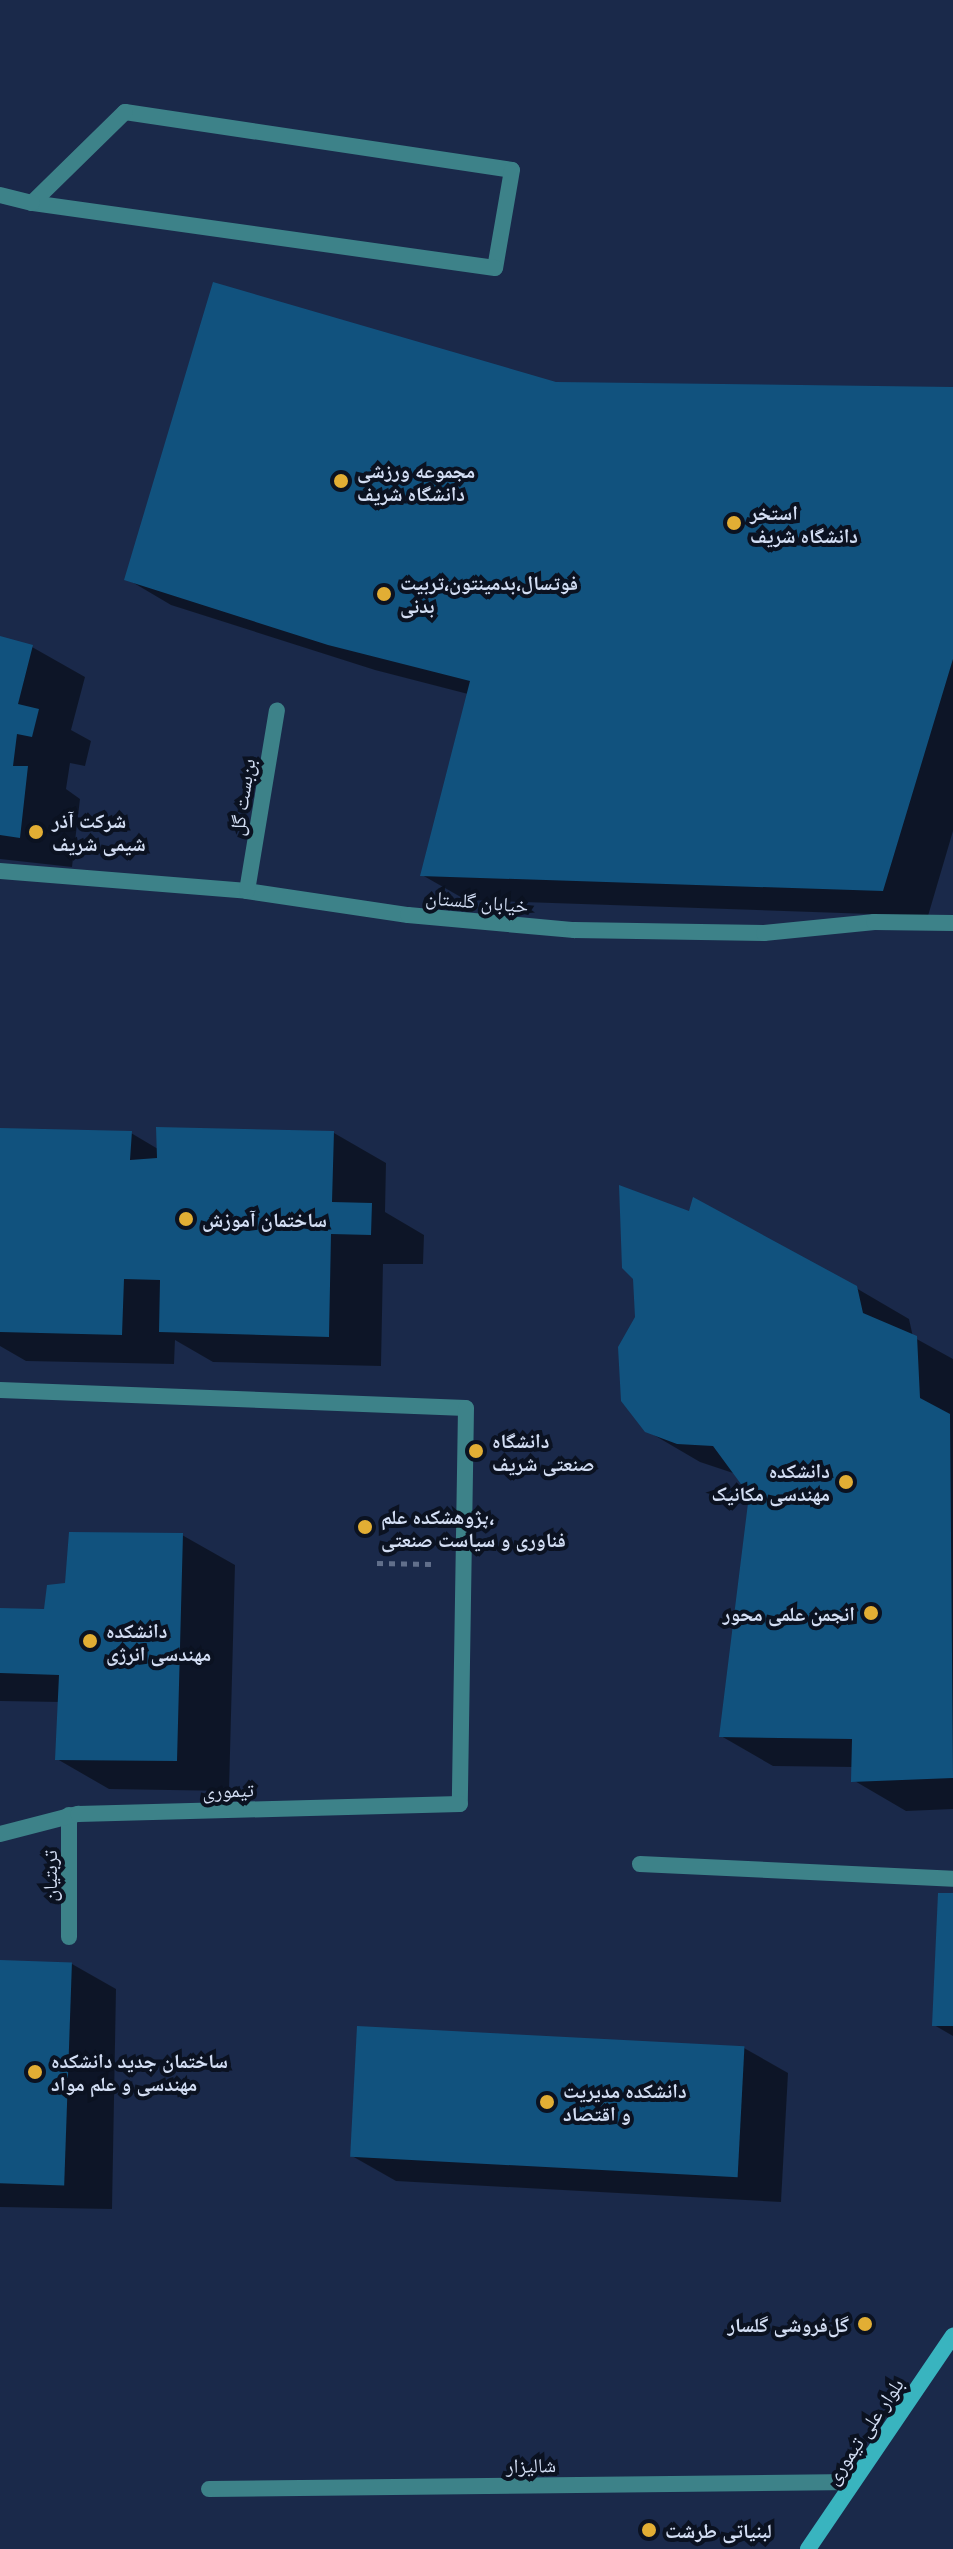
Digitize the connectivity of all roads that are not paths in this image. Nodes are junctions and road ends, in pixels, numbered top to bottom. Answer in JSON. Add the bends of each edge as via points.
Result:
{"nodes":[{"id":1,"x":0,"y":195,"type":"edge"},
{"id":2,"x":32,"y":203,"type":"junction"},
{"id":3,"x":277,"y":710,"type":"dead end"},
{"id":4,"x":0,"y":871,"type":"edge"},
{"id":5,"x":247,"y":891,"type":"junction"},
{"id":6,"x":953,"y":923,"type":"edge"},
{"id":7,"x":0,"y":1390,"type":"edge"},
{"id":8,"x":69,"y":1815,"type":"junction"},
{"id":9,"x":0,"y":1834,"type":"edge"},
{"id":10,"x":640,"y":1864,"type":"dead end"},
{"id":11,"x":953,"y":1879,"type":"edge"},
{"id":12,"x":69,"y":1937,"type":"dead end"},
{"id":13,"x":953,"y":2336,"type":"edge"},
{"id":14,"x":853,"y":2482,"type":"junction"},
{"id":15,"x":209,"y":2489,"type":"dead end"},
{"id":16,"x":808,"y":2549,"type":"edge"}],
"edges":[{"from":1,"to":2,"type":"street"},
{"from":2,"to":2,"type":"street","via":[[495,268],[512,170],[125,112]]},
{"from":3,"to":5,"type":"street","name":"بن‌‌بست گل"},
{"from":4,"to":5,"type":"street","name":"خیابان گلستان"},
{"from":5,"to":6,"type":"street","name":"خیابان گلستان","via":[[408,915],[574,930],[764,933],[874,922]]},
{"from":7,"to":8,"type":"street","name":"تیموری","via":[[466,1408],[460,1804]]},
{"from":8,"to":9,"type":"street","name":"تیموری"},
{"from":8,"to":12,"type":"street","name":"تربتیان"},
{"from":10,"to":11,"type":"street"},
{"from":13,"to":14,"type":"main road","name":"بلوار علی تیموری"},
{"from":14,"to":15,"type":"street","name":"شالیزار"},
{"from":14,"to":16,"type":"main road","name":"بلوار علی تیموری"}]}
